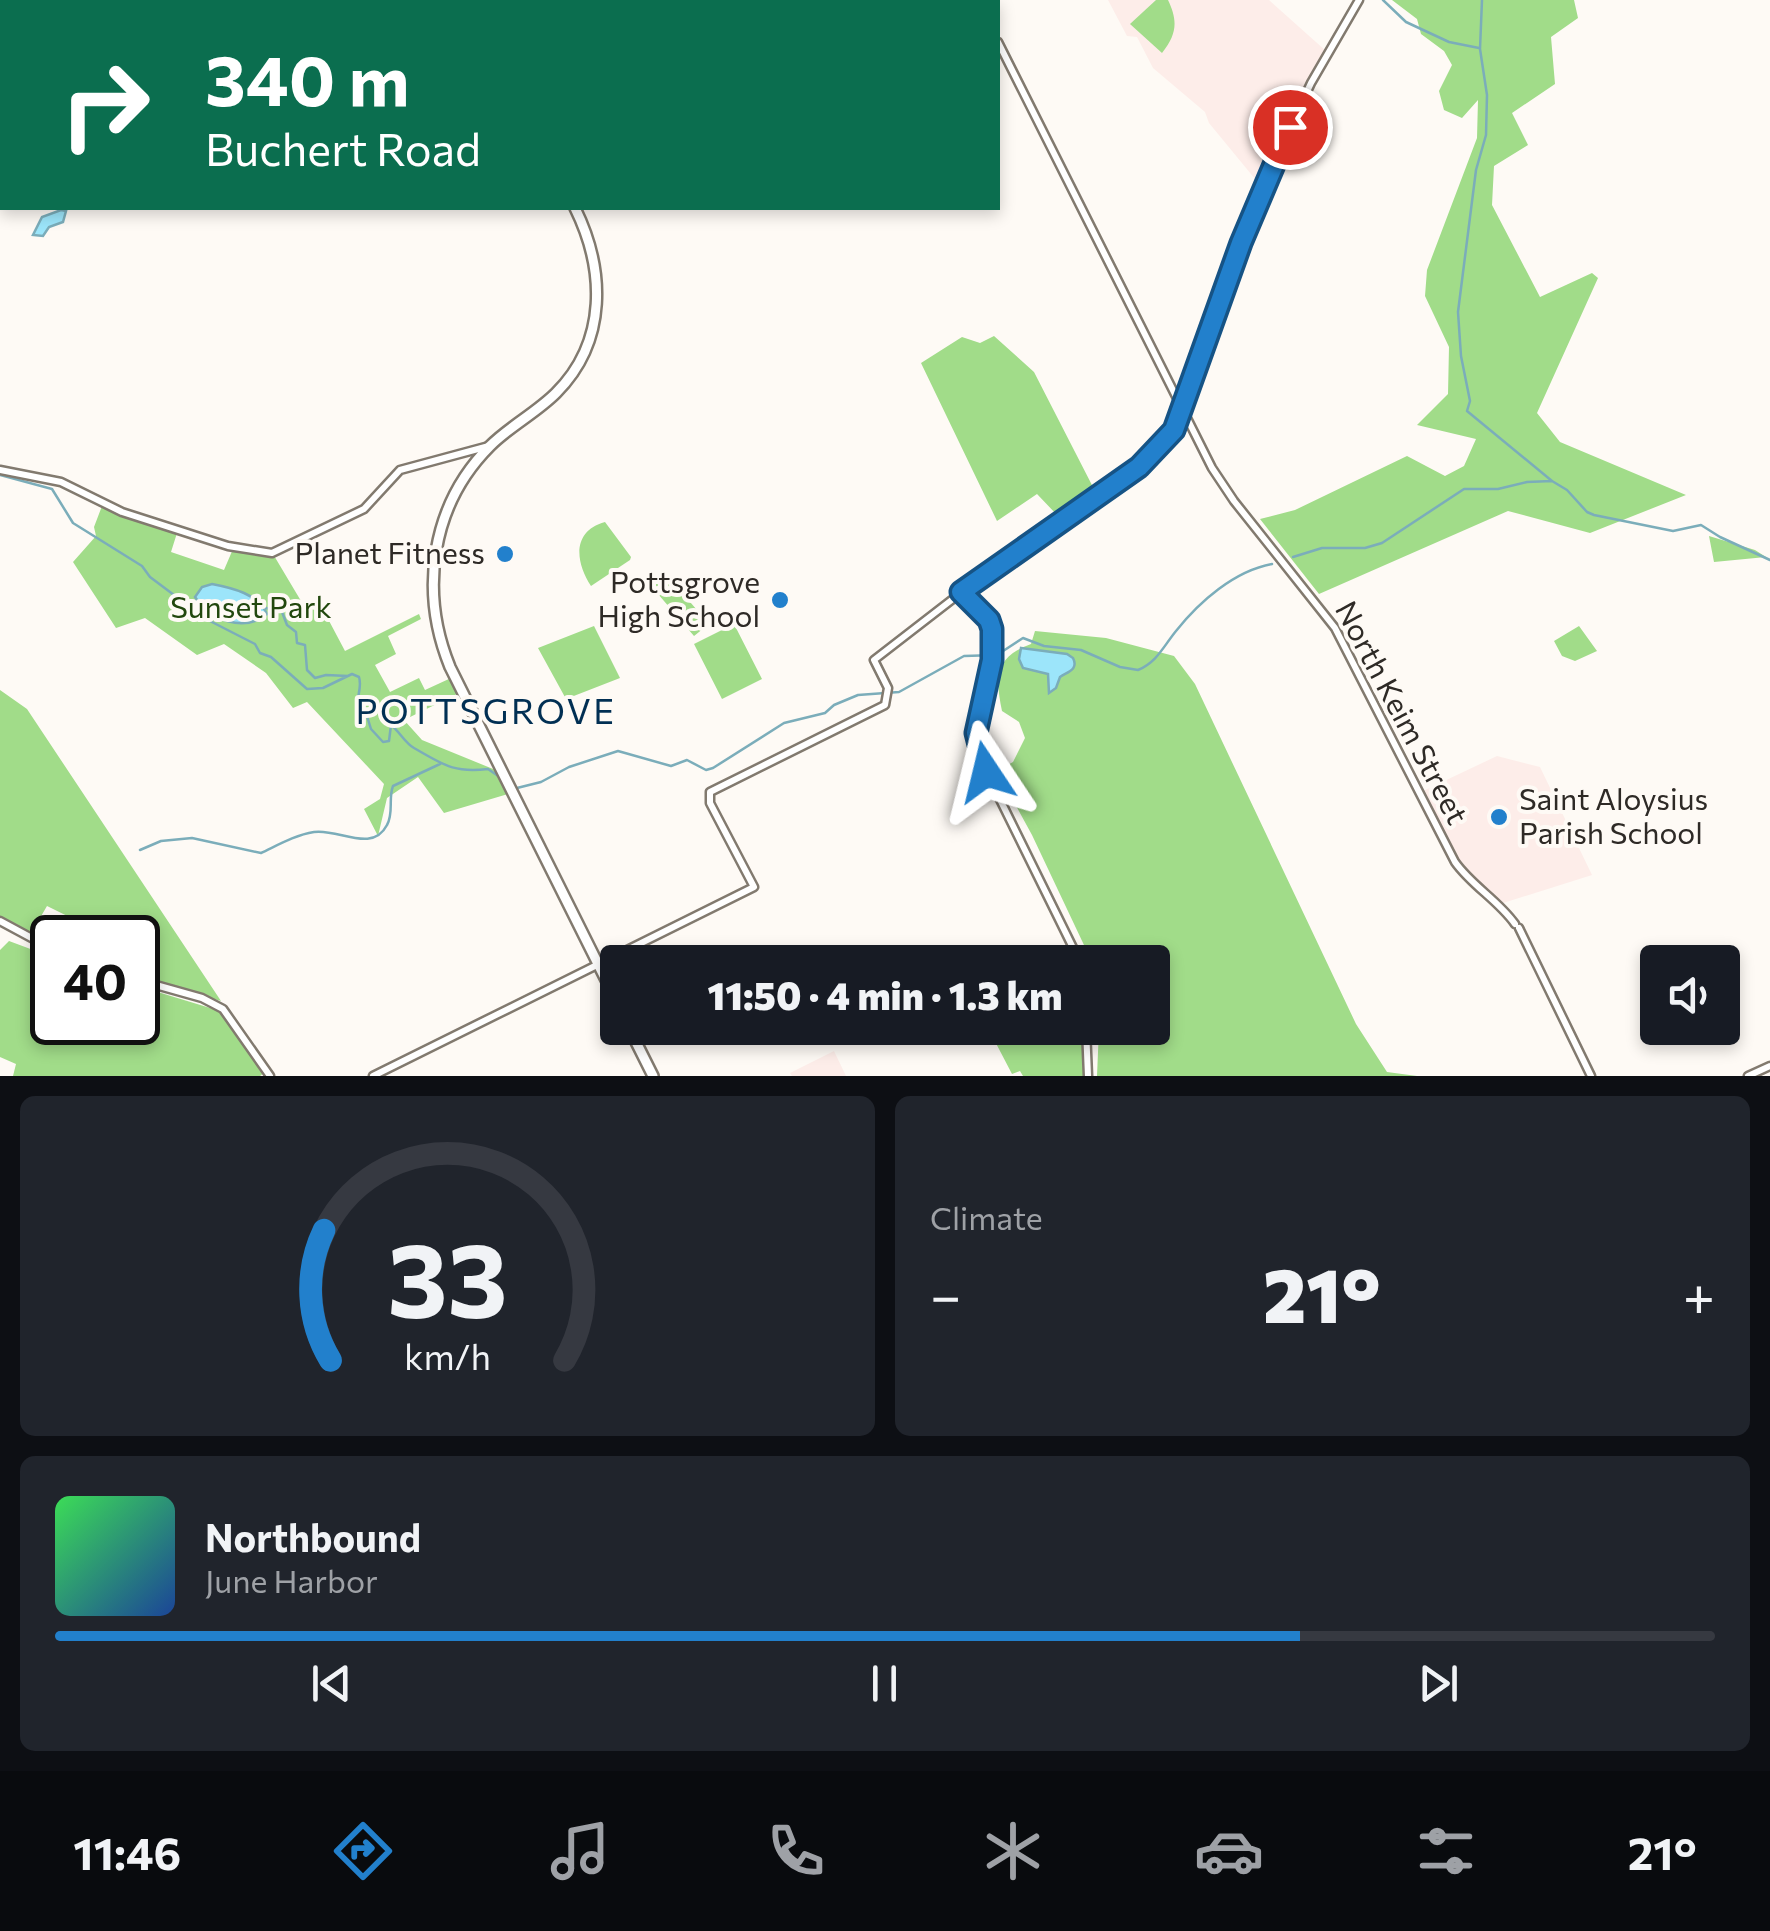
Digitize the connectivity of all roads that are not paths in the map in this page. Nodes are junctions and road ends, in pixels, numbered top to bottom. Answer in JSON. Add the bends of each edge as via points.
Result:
{"nodes":[{"id":1,"x":1359,"y":0,"type":"edge"},
{"id":2,"x":1000,"y":46,"type":"edge"},
{"id":3,"x":576,"y":210,"type":"edge"},
{"id":4,"x":1183,"y":410,"type":"junction"},
{"id":5,"x":490,"y":446,"type":"junction"},
{"id":6,"x":0,"y":470,"type":"edge"},
{"id":7,"x":961,"y":592,"type":"junction"},
{"id":8,"x":0,"y":920,"type":"edge"},
{"id":9,"x":30,"y":937,"type":"edge"},
{"id":10,"x":1072,"y":945,"type":"edge"},
{"id":11,"x":598,"y":965,"type":"junction"},
{"id":12,"x":600,"y":969,"type":"edge"},
{"id":13,"x":160,"y":987,"type":"edge"},
{"id":14,"x":638,"y":1045,"type":"edge"},
{"id":15,"x":1087,"y":1045,"type":"edge"},
{"id":16,"x":1770,"y":1066,"type":"edge"},
{"id":17,"x":270,"y":1076,"type":"edge"},
{"id":18,"x":373,"y":1076,"type":"edge"},
{"id":19,"x":653,"y":1076,"type":"edge"},
{"id":20,"x":1088,"y":1076,"type":"edge"},
{"id":21,"x":1591,"y":1076,"type":"edge"},
{"id":22,"x":1748,"y":1076,"type":"edge"}],
"edges":[{"from":1,"to":4,"type":"street","via":[[1269,173]]},
{"from":2,"to":4,"type":"street","name":"North Keim Street"},
{"from":3,"to":5,"type":"main road","via":[[597,274],[590,338],[560,390]]},
{"from":4,"to":7,"type":"street","via":[[1144,463]]},
{"from":4,"to":21,"type":"street","name":"North Keim Street","via":[[1234,501],[1335,628],[1455,862],[1517,926]]},
{"from":5,"to":6,"type":"street","via":[[409,466],[364,509],[286,548],[258,553],[122,512],[61,482]]},
{"from":5,"to":11,"type":"main road","via":[[447,510],[432,596],[445,654]]},
{"from":7,"to":10,"type":"street","via":[[989,620],[992,656],[976,733],[982,760]]},
{"from":7,"to":11,"type":"street","via":[[874,660],[888,692],[885,705],[708,797],[754,887]]},
{"from":8,"to":9,"type":"street"},
{"from":11,"to":12,"type":"main road"},
{"from":11,"to":18,"type":"street"},
{"from":13,"to":17,"type":"street","via":[[218,1006]]},
{"from":14,"to":19,"type":"main road"},
{"from":15,"to":20,"type":"street"},
{"from":16,"to":22,"type":"street"}]}
